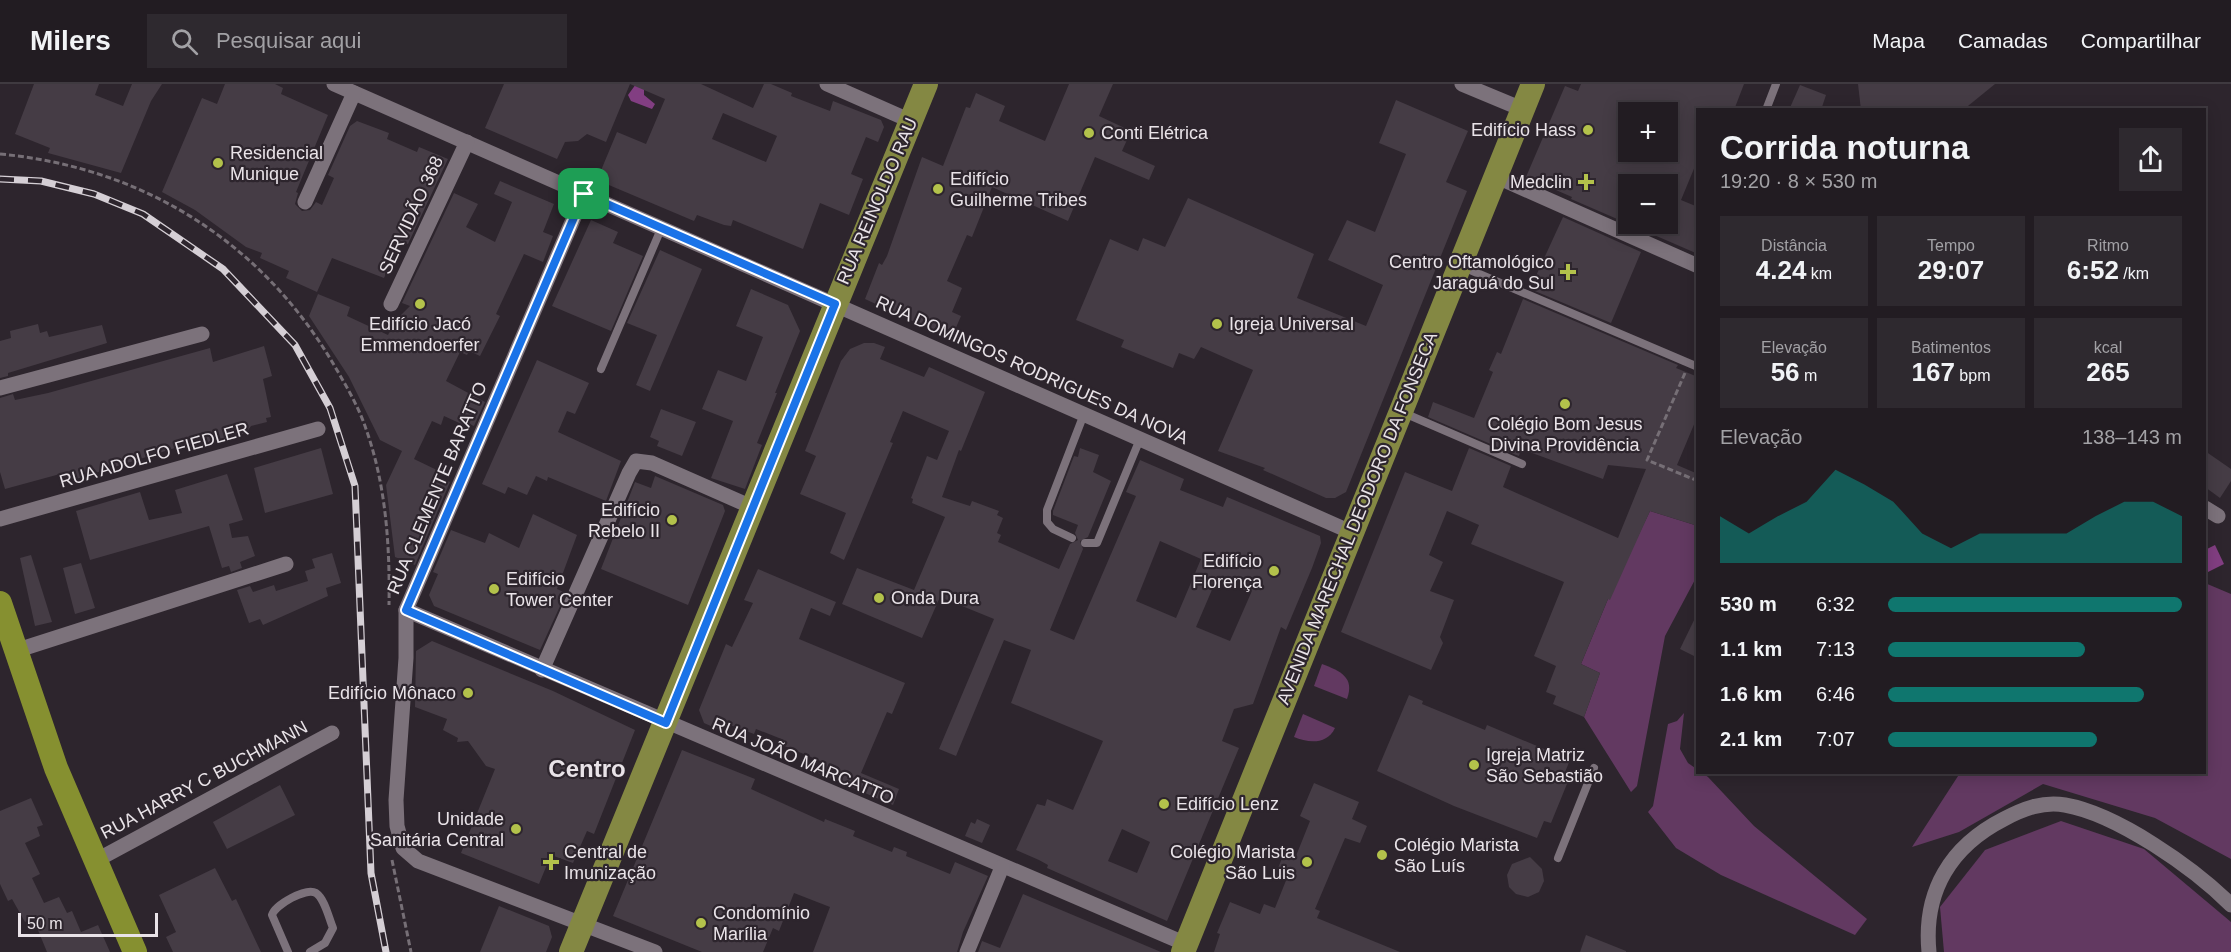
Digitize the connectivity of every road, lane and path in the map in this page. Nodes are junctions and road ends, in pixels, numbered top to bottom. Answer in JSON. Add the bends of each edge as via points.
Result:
{"nodes":[{"id":1,"x":334,"y":84,"type":"edge"},
{"id":2,"x":827,"y":84,"type":"edge"},
{"id":3,"x":926,"y":84,"type":"edge"},
{"id":4,"x":1462,"y":84,"type":"edge"},
{"id":5,"x":1533,"y":84,"type":"edge"},
{"id":6,"x":1776,"y":84,"type":"edge"},
{"id":7,"x":354,"y":93,"type":"junction"},
{"id":8,"x":1767,"y":108,"type":"edge"},
{"id":9,"x":1522,"y":110,"type":"junction"},
{"id":10,"x":911,"y":121,"type":"junction"},
{"id":11,"x":466,"y":142,"type":"junction"},
{"id":12,"x":0,"y":154,"type":"edge"},
{"id":13,"x":1495,"y":176,"type":"junction"},
{"id":14,"x":584,"y":194,"type":"junction"},
{"id":15,"x":305,"y":202,"type":"dead end"},
{"id":16,"x":662,"y":229,"type":"junction"},
{"id":17,"x":1459,"y":265,"type":"junction"},
{"id":18,"x":1696,"y":265,"type":"edge"},
{"id":19,"x":391,"y":304,"type":"dead end"},
{"id":20,"x":835,"y":304,"type":"junction"},
{"id":21,"x":202,"y":334,"type":"dead end"},
{"id":22,"x":1689,"y":363,"type":"junction"},
{"id":23,"x":1696,"y":366,"type":"edge"},
{"id":24,"x":601,"y":369,"type":"dead end"},
{"id":25,"x":0,"y":388,"type":"edge"},
{"id":26,"x":1400,"y":411,"type":"junction"},
{"id":27,"x":1084,"y":414,"type":"junction"},
{"id":28,"x":318,"y":429,"type":"dead end"},
{"id":29,"x":1140,"y":439,"type":"junction"},
{"id":30,"x":1520,"y":463,"type":"dead end"},
{"id":31,"x":1696,"y":480,"type":"edge"},
{"id":32,"x":752,"y":507,"type":"junction"},
{"id":33,"x":2206,"y":509,"type":"edge"},
{"id":34,"x":2218,"y":516,"type":"dead end"},
{"id":35,"x":0,"y":519,"type":"edge"},
{"id":36,"x":1352,"y":532,"type":"junction"},
{"id":37,"x":1072,"y":538,"type":"dead end"},
{"id":38,"x":1085,"y":543,"type":"dead end"},
{"id":39,"x":286,"y":564,"type":"dead end"},
{"id":40,"x":0,"y":603,"type":"edge"},
{"id":41,"x":389,"y":610,"type":"dead end"},
{"id":42,"x":406,"y":610,"type":"junction"},
{"id":43,"x":15,"y":651,"type":"junction"},
{"id":44,"x":542,"y":670,"type":"junction"},
{"id":45,"x":666,"y":723,"type":"junction"},
{"id":46,"x":332,"y":734,"type":"dead end"},
{"id":47,"x":1594,"y":768,"type":"dead end"},
{"id":48,"x":397,"y":850,"type":"junction"},
{"id":49,"x":1558,"y":858,"type":"dead end"},
{"id":50,"x":95,"y":861,"type":"junction"},
{"id":51,"x":1002,"y":867,"type":"junction"},
{"id":52,"x":2231,"y":905,"type":"edge"},
{"id":53,"x":582,"y":923,"type":"junction"},
{"id":54,"x":1184,"y":948,"type":"edge"},
{"id":55,"x":135,"y":952,"type":"edge"},
{"id":56,"x":288,"y":952,"type":"edge"},
{"id":57,"x":310,"y":952,"type":"edge"},
{"id":58,"x":411,"y":952,"type":"edge"},
{"id":59,"x":571,"y":952,"type":"edge"},
{"id":60,"x":655,"y":952,"type":"edge"},
{"id":61,"x":967,"y":952,"type":"edge"},
{"id":62,"x":1929,"y":952,"type":"edge"}],
"edges":[{"from":1,"to":7,"type":"street","name":"RUA DOMINGOS RODRIGUES DA NOVA"},
{"from":2,"to":10,"type":"street"},
{"from":3,"to":10,"type":"main road","name":"RUA REINOLDO RAU"},
{"from":4,"to":9,"type":"street"},
{"from":5,"to":9,"type":"main road","name":"AVENIDA MARECHAL DEODORO DA FONSECA"},
{"from":6,"to":8,"type":"lane"},
{"from":7,"to":11,"type":"street","name":"RUA DOMINGOS RODRIGUES DA NOVA"},
{"from":7,"to":15,"type":"street"},
{"from":9,"to":13,"type":"main road","name":"AVENIDA MARECHAL DEODORO DA FONSECA"},
{"from":10,"to":20,"type":"main road","name":"RUA REINOLDO RAU"},
{"from":11,"to":14,"type":"street","name":"RUA DOMINGOS RODRIGUES DA NOVA"},
{"from":11,"to":19,"type":"street","name":"SERVIDÃO 368"},
{"from":12,"to":41,"type":"path","via":[[93,170],[161,199],[234,247],[283,294],[317,337],[366,427],[388,537]]},
{"from":13,"to":17,"type":"main road","name":"AVENIDA MARECHAL DEODORO DA FONSECA"},
{"from":13,"to":18,"type":"street"},
{"from":14,"to":16,"type":"street","name":"RUA DOMINGOS RODRIGUES DA NOVA"},
{"from":14,"to":42,"type":"street","name":"RUA CLEMENTE BARATTO"},
{"from":16,"to":20,"type":"street","name":"RUA DOMINGOS RODRIGUES DA NOVA"},
{"from":16,"to":24,"type":"lane"},
{"from":17,"to":22,"type":"lane"},
{"from":17,"to":26,"type":"main road","name":"AVENIDA MARECHAL DEODORO DA FONSECA"},
{"from":20,"to":27,"type":"street","name":"RUA DOMINGOS RODRIGUES DA NOVA"},
{"from":20,"to":32,"type":"main road","name":"RUA REINOLDO RAU"},
{"from":21,"to":25,"type":"street"},
{"from":22,"to":23,"type":"lane"},
{"from":22,"to":31,"type":"path","via":[[1647,460]]},
{"from":26,"to":30,"type":"lane"},
{"from":26,"to":36,"type":"main road","name":"AVENIDA MARECHAL DEODORO DA FONSECA"},
{"from":27,"to":29,"type":"street","name":"RUA DOMINGOS RODRIGUES DA NOVA"},
{"from":27,"to":37,"type":"lane","via":[[1047,510],[1047,522],[1053,529]]},
{"from":28,"to":35,"type":"street","name":"RUA ADOLFO FIEDLER"},
{"from":29,"to":36,"type":"street","name":"RUA DOMINGOS RODRIGUES DA NOVA"},
{"from":29,"to":38,"type":"lane","via":[[1097,543]]},
{"from":32,"to":44,"type":"street","via":[[652,463],[636,461]]},
{"from":32,"to":45,"type":"main road","name":"RUA REINOLDO RAU"},
{"from":33,"to":34,"type":"street"},
{"from":36,"to":54,"type":"main road","name":"AVENIDA MARECHAL DEODORO DA FONSECA"},
{"from":39,"to":43,"type":"street"},
{"from":40,"to":43,"type":"highway"},
{"from":42,"to":44,"type":"street","name":"RUA JOÃO MARCATTO"},
{"from":42,"to":48,"type":"street","name":"RUA CLEMENTE BARATTO"},
{"from":43,"to":50,"type":"highway","via":[[56,768]]},
{"from":44,"to":45,"type":"street","name":"RUA JOÃO MARCATTO"},
{"from":45,"to":51,"type":"street","name":"RUA JOÃO MARCATTO"},
{"from":45,"to":53,"type":"main road","name":"RUA REINOLDO RAU"},
{"from":46,"to":50,"type":"street","name":"RUA HARRY C BUCHMANN"},
{"from":47,"to":49,"type":"lane"},
{"from":48,"to":53,"type":"street"},
{"from":48,"to":58,"type":"path"},
{"from":50,"to":55,"type":"highway"},
{"from":51,"to":54,"type":"street","name":"RUA JOÃO MARCATTO"},
{"from":51,"to":61,"type":"street"},
{"from":52,"to":62,"type":"street","via":[[2186,866],[2139,836],[2088,812],[2064,804],[2044,804],[2024,808],[1992,825],[1953,857],[1938,882],[1930,913]]},
{"from":53,"to":59,"type":"main road","name":"RUA REINOLDO RAU"},
{"from":53,"to":60,"type":"street"},
{"from":56,"to":57,"type":"lane","via":[[272,915],[274,908],[309,891],[321,898],[333,928],[325,943]]}]}
